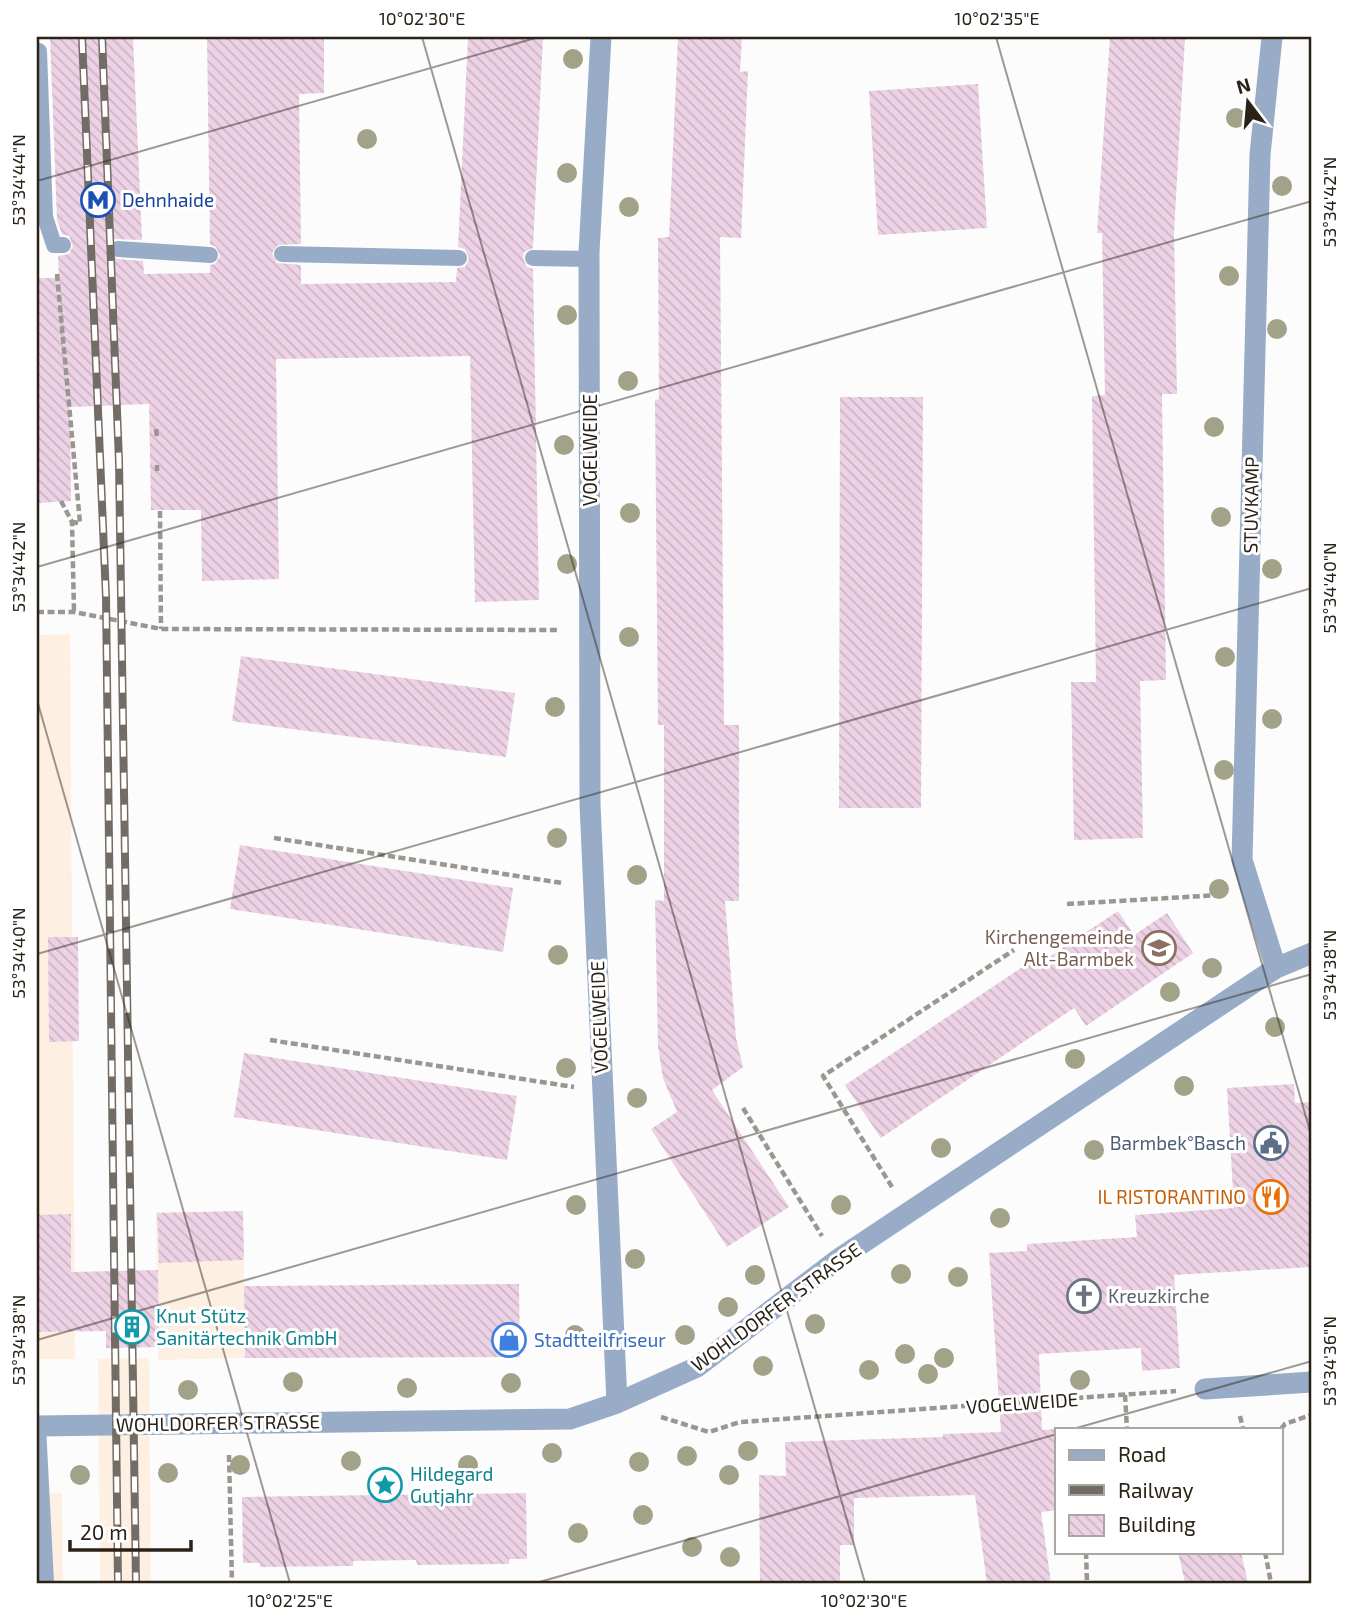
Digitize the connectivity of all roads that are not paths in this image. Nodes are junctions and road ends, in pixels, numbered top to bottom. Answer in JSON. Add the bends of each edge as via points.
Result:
{"nodes":[{"id":1,"x":601,"y":37,"type":"edge"},
{"id":2,"x":1272,"y":37,"type":"edge"},
{"id":3,"x":39,"y":51,"type":"dead end"},
{"id":4,"x":41,"y":217,"type":"edge"},
{"id":5,"x":59,"y":245,"type":"road end"},
{"id":6,"x":118,"y":249,"type":"dead end"},
{"id":7,"x":282,"y":254,"type":"dead end"},
{"id":8,"x":210,"y":255,"type":"dead end"},
{"id":9,"x":459,"y":258,"type":"dead end"},
{"id":10,"x":533,"y":258,"type":"dead end"},
{"id":11,"x":589,"y":259,"type":"junction"},
{"id":12,"x":1312,"y":953,"type":"edge"},
{"id":13,"x":1276,"y":968,"type":"junction"},
{"id":14,"x":1312,"y":1382,"type":"edge"},
{"id":15,"x":1205,"y":1388,"type":"road end"},
{"id":16,"x":617,"y":1403,"type":"junction"},
{"id":17,"x":37,"y":1426,"type":"edge"},
{"id":18,"x":46,"y":1583,"type":"edge"}],
"edges":[{"from":1,"to":11,"type":"street","name":"VOGELWEIDE"},
{"from":2,"to":13,"type":"street","name":"STUVKAMP","via":[[1260,155],[1242,860]]},
{"from":3,"to":4,"type":"lane"},
{"from":4,"to":5,"type":"lane"},
{"from":6,"to":8,"type":"lane"},
{"from":7,"to":9,"type":"lane"},
{"from":10,"to":11,"type":"lane"},
{"from":11,"to":16,"type":"street","name":"VOGELWEIDE","via":[[594,888]]},
{"from":12,"to":13,"type":"street","name":"WOHLDORFER STRASSE"},
{"from":13,"to":16,"type":"street","name":"WOHLDORFER STRASSE","via":[[837,1260],[697,1367]]},
{"from":14,"to":15,"type":"street"},
{"from":16,"to":17,"type":"street","name":"WOHLDORFER STRASSE","via":[[570,1419]]},
{"from":17,"to":18,"type":"lane"}]}
